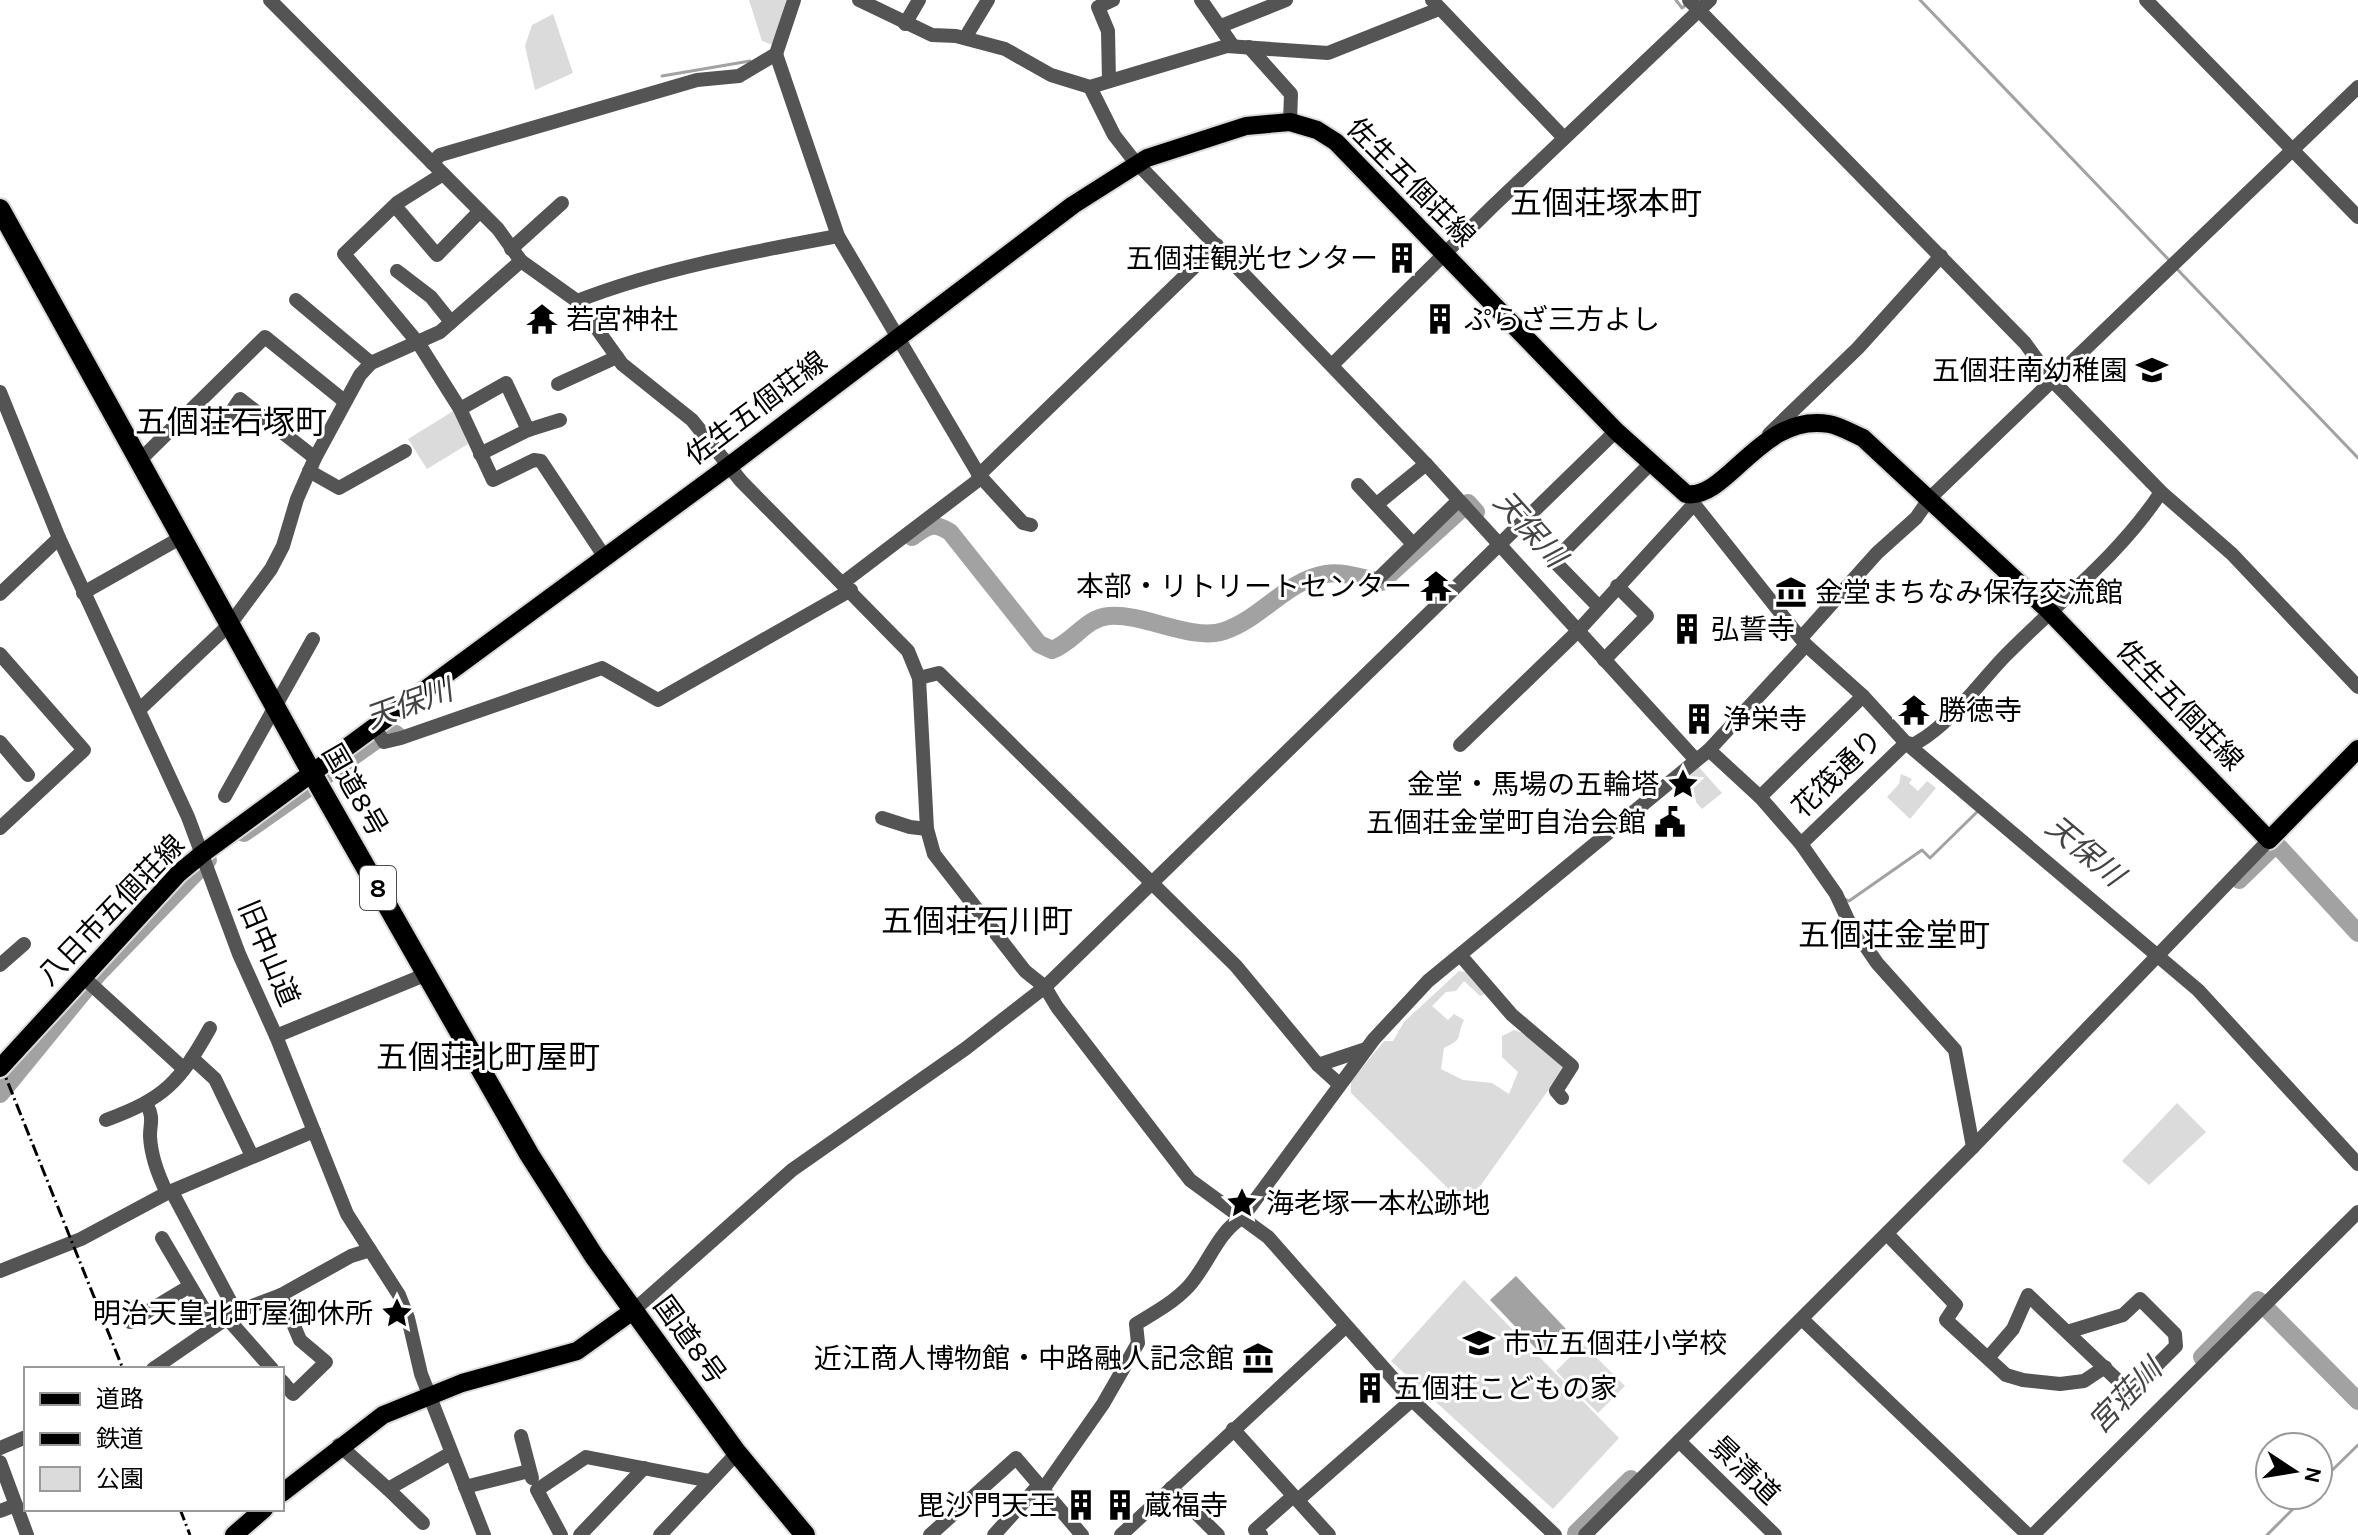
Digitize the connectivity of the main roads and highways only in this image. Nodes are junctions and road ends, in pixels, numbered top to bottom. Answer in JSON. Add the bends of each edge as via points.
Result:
{"nodes":[{"id":1,"x":0,"y":209,"type":"edge"},
{"id":2,"x":2358,"y":749,"type":"edge"},
{"id":3,"x":313,"y":775,"type":"junction"},
{"id":4,"x":1,"y":1064,"type":"edge"},
{"id":5,"x":634,"y":1310,"type":"junction"},
{"id":6,"x":284,"y":1491,"type":"edge"},
{"id":7,"x":262,"y":1511,"type":"edge"},
{"id":8,"x":234,"y":1535,"type":"edge"},
{"id":9,"x":805,"y":1535,"type":"edge"}],
"edges":[{"from":1,"to":3,"type":"highway","name":"国道8号","number":"8"},
{"from":2,"to":3,"type":"main road","name":"佐生五個荘線","via":[[2269,840],[2049,611],[1863,438],[1828,424],[1803,425],[1761,443],[1695,500],[1616,431],[1336,142],[1290,122],[1246,126],[1137,163],[1073,205],[604,556],[380,735]]},
{"from":3,"to":4,"type":"main road","name":"八日市五個荘線","via":[[179,873]]},
{"from":3,"to":5,"type":"highway","name":"国道8号","number":"8","via":[[529,1154]]},
{"from":5,"to":6,"type":"main road","via":[[577,1351],[430,1395],[383,1415]]},
{"from":5,"to":9,"type":"highway","name":"国道8号","number":"8","via":[[737,1453]]},
{"from":7,"to":8,"type":"main road"}]}
